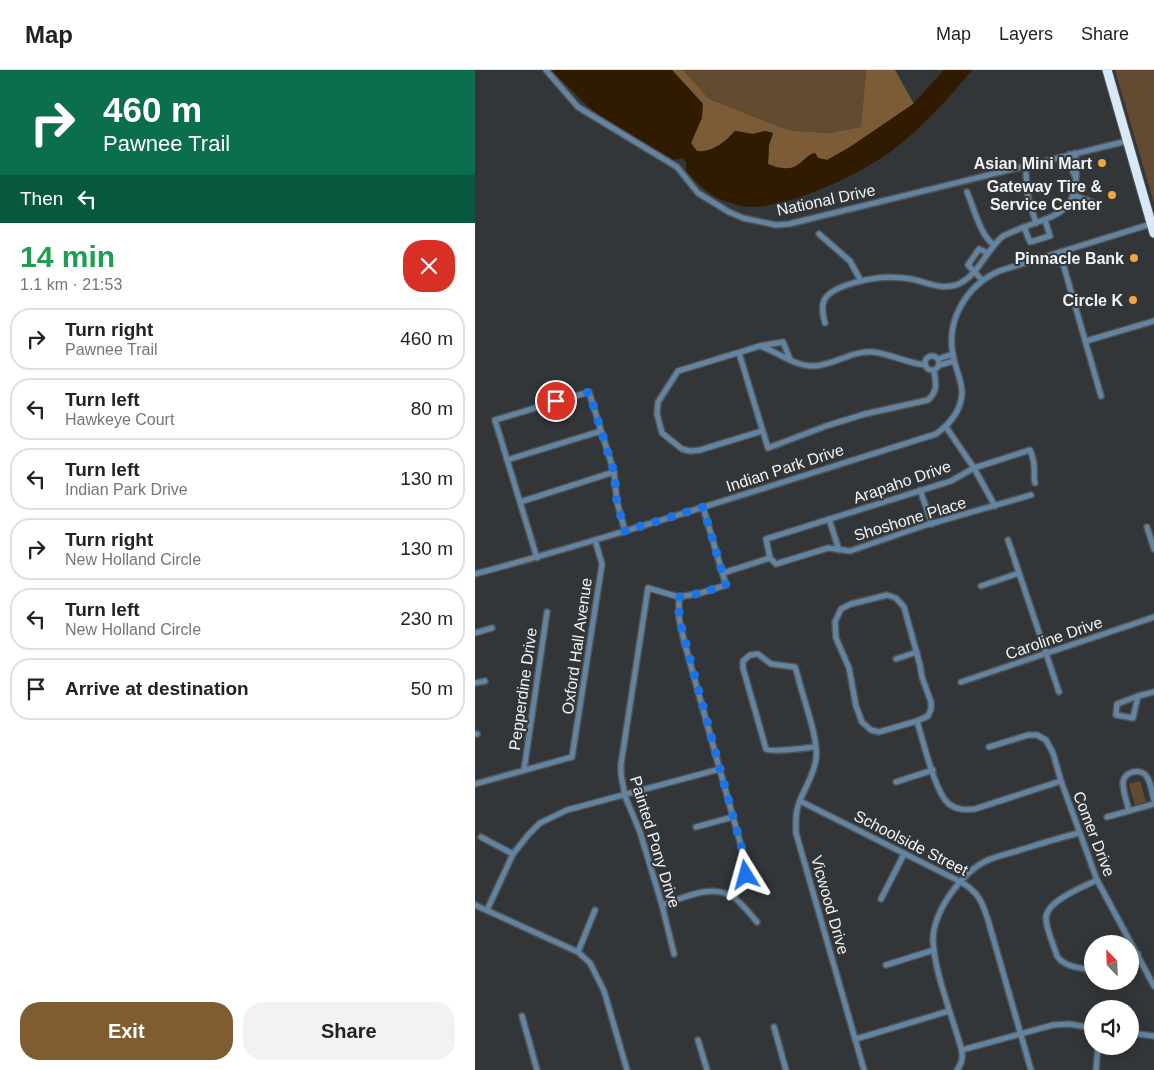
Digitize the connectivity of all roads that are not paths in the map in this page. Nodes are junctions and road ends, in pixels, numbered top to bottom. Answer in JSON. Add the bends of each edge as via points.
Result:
{"nodes":[{"id":1,"x":546,"y":70,"type":"edge"},
{"id":2,"x":1107,"y":70,"type":"edge"},
{"id":3,"x":1127,"y":141,"type":"junction"},
{"id":4,"x":1073,"y":154,"type":"junction"},
{"id":5,"x":1026,"y":174,"type":"dead end"},
{"id":6,"x":967,"y":192,"type":"dead end"},
{"id":7,"x":1073,"y":195,"type":"junction"},
{"id":8,"x":1092,"y":202,"type":"dead end"},
{"id":9,"x":1045,"y":220,"type":"junction"},
{"id":10,"x":1036,"y":223,"type":"junction"},
{"id":11,"x":1024,"y":227,"type":"junction"},
{"id":12,"x":1153,"y":229,"type":"edge"},
{"id":13,"x":819,"y":234,"type":"dead end"},
{"id":14,"x":993,"y":245,"type":"junction"},
{"id":15,"x":988,"y":253,"type":"junction"},
{"id":16,"x":1061,"y":253,"type":"junction"},
{"id":17,"x":974,"y":271,"type":"junction"},
{"id":18,"x":983,"y":280,"type":"junction"},
{"id":19,"x":861,"y":281,"type":"junction"},
{"id":20,"x":1154,"y":321,"type":"edge"},
{"id":21,"x":825,"y":324,"type":"dead end"},
{"id":22,"x":1086,"y":341,"type":"junction"},
{"id":23,"x":760,"y":346,"type":"junction"},
{"id":24,"x":739,"y":353,"type":"junction"},
{"id":25,"x":953,"y":354,"type":"junction"},
{"id":26,"x":789,"y":359,"type":"junction"},
{"id":27,"x":954,"y":360,"type":"junction"},
{"id":28,"x":939,"y":362,"type":"junction"},
{"id":29,"x":925,"y":365,"type":"junction"},
{"id":30,"x":934,"y":371,"type":"junction"},
{"id":31,"x":1101,"y":396,"type":"dead end"},
{"id":32,"x":946,"y":427,"type":"junction"},
{"id":33,"x":762,"y":430,"type":"junction"},
{"id":34,"x":601,"y":431,"type":"junction"},
{"id":35,"x":507,"y":460,"type":"junction"},
{"id":36,"x":974,"y":468,"type":"junction"},
{"id":37,"x":614,"y":472,"type":"junction"},
{"id":38,"x":1035,"y":484,"type":"dead end"},
{"id":39,"x":921,"y":490,"type":"junction"},
{"id":40,"x":1031,"y":495,"type":"dead end"},
{"id":41,"x":520,"y":502,"type":"junction"},
{"id":42,"x":995,"y":506,"type":"junction"},
{"id":43,"x":703,"y":507,"type":"junction"},
{"id":44,"x":829,"y":519,"type":"junction"},
{"id":45,"x":932,"y":524,"type":"junction"},
{"id":46,"x":1147,"y":527,"type":"dead end"},
{"id":47,"x":625,"y":531,"type":"junction"},
{"id":48,"x":595,"y":540,"type":"junction"},
{"id":49,"x":1008,"y":540,"type":"dead end"},
{"id":50,"x":1154,"y":548,"type":"edge"},
{"id":51,"x":839,"y":550,"type":"junction"},
{"id":52,"x":537,"y":558,"type":"junction"},
{"id":53,"x":771,"y":558,"type":"junction"},
{"id":54,"x":723,"y":572,"type":"junction"},
{"id":55,"x":1019,"y":572,"type":"junction"},
{"id":56,"x":475,"y":574,"type":"edge"},
{"id":57,"x":981,"y":586,"type":"dead end"},
{"id":58,"x":679,"y":597,"type":"junction"},
{"id":59,"x":547,"y":612,"type":"dead end"},
{"id":60,"x":1154,"y":617,"type":"edge"},
{"id":61,"x":492,"y":628,"type":"dead end"},
{"id":62,"x":475,"y":632,"type":"edge"},
{"id":63,"x":917,"y":652,"type":"junction"},
{"id":64,"x":1046,"y":653,"type":"junction"},
{"id":65,"x":896,"y":659,"type":"dead end"},
{"id":66,"x":485,"y":681,"type":"dead end"},
{"id":67,"x":961,"y":682,"type":"dead end"},
{"id":68,"x":475,"y":684,"type":"edge"},
{"id":69,"x":1059,"y":692,"type":"dead end"},
{"id":70,"x":1154,"y":692,"type":"edge"},
{"id":71,"x":1138,"y":696,"type":"junction"},
{"id":72,"x":917,"y":721,"type":"junction"},
{"id":73,"x":815,"y":747,"type":"junction"},
{"id":74,"x":989,"y":747,"type":"dead end"},
{"id":75,"x":524,"y":770,"type":"junction"},
{"id":76,"x":720,"y":770,"type":"junction"},
{"id":77,"x":933,"y":770,"type":"junction"},
{"id":78,"x":1061,"y":781,"type":"junction"},
{"id":79,"x":896,"y":782,"type":"dead end"},
{"id":80,"x":475,"y":784,"type":"edge"},
{"id":81,"x":625,"y":796,"type":"junction"},
{"id":82,"x":1154,"y":800,"type":"edge"},
{"id":83,"x":800,"y":801,"type":"junction"},
{"id":84,"x":1154,"y":804,"type":"edge"},
{"id":85,"x":1129,"y":811,"type":"junction"},
{"id":86,"x":733,"y":816,"type":"junction"},
{"id":87,"x":1107,"y":817,"type":"dead end"},
{"id":88,"x":695,"y":826,"type":"dead end"},
{"id":89,"x":1079,"y":832,"type":"junction"},
{"id":90,"x":481,"y":837,"type":"dead end"},
{"id":91,"x":513,"y":854,"type":"junction"},
{"id":92,"x":904,"y":854,"type":"junction"},
{"id":93,"x":1097,"y":880,"type":"junction"},
{"id":94,"x":961,"y":882,"type":"junction"},
{"id":95,"x":734,"y":897,"type":"junction"},
{"id":96,"x":881,"y":899,"type":"dead end"},
{"id":97,"x":475,"y":905,"type":"edge"},
{"id":98,"x":662,"y":905,"type":"junction"},
{"id":99,"x":487,"y":910,"type":"junction"},
{"id":100,"x":595,"y":910,"type":"dead end"},
{"id":101,"x":757,"y":922,"type":"dead end"},
{"id":102,"x":1127,"y":935,"type":"edge"},
{"id":103,"x":934,"y":950,"type":"junction"},
{"id":104,"x":578,"y":952,"type":"junction"},
{"id":105,"x":674,"y":954,"type":"dead end"},
{"id":106,"x":1139,"y":956,"type":"edge"},
{"id":107,"x":886,"y":964,"type":"dead end"},
{"id":108,"x":1084,"y":968,"type":"edge"},
{"id":109,"x":1154,"y":986,"type":"edge"},
{"id":110,"x":949,"y":1011,"type":"junction"},
{"id":111,"x":522,"y":1016,"type":"dead end"},
{"id":112,"x":1084,"y":1026,"type":"edge"},
{"id":113,"x":774,"y":1027,"type":"dead end"},
{"id":114,"x":1022,"y":1034,"type":"junction"},
{"id":115,"x":1139,"y":1034,"type":"edge"},
{"id":116,"x":1154,"y":1036,"type":"edge"},
{"id":117,"x":856,"y":1039,"type":"junction"},
{"id":118,"x":699,"y":1040,"type":"dead end"},
{"id":119,"x":962,"y":1050,"type":"junction"},
{"id":120,"x":1097,"y":1055,"type":"edge"},
{"id":121,"x":537,"y":1070,"type":"edge"},
{"id":122,"x":627,"y":1070,"type":"edge"},
{"id":123,"x":707,"y":1070,"type":"edge"},
{"id":124,"x":786,"y":1070,"type":"edge"},
{"id":125,"x":864,"y":1070,"type":"edge"},
{"id":126,"x":957,"y":1070,"type":"edge"},
{"id":127,"x":1031,"y":1070,"type":"edge"},
{"id":128,"x":1096,"y":1070,"type":"edge"}],
"edges":[{"from":1,"to":4,"type":"street","name":"National Drive","via":[[578,107],[677,167],[698,193],[743,218],[776,225]]},
{"from":2,"to":3,"type":"highway"},
{"from":3,"to":4,"type":"street","name":"National Drive"},
{"from":3,"to":12,"type":"highway"},
{"from":4,"to":7,"type":"street"},
{"from":5,"to":10,"type":"street","via":[[1028,197]]},
{"from":6,"to":14,"type":"street","via":[[983,232]]},
{"from":7,"to":8,"type":"street"},
{"from":7,"to":9,"type":"street","via":[[1067,207]]},
{"from":9,"to":10,"type":"street"},
{"from":9,"to":11,"type":"street","via":[[1050,236],[1030,242]]},
{"from":10,"to":11,"type":"street"},
{"from":11,"to":14,"type":"street","via":[[1003,236]]},
{"from":12,"to":16,"type":"street"},
{"from":13,"to":19,"type":"street","via":[[850,261]]},
{"from":14,"to":15,"type":"street"},
{"from":15,"to":17,"type":"street"},
{"from":15,"to":17,"type":"street","via":[[979,249],[969,265]]},
{"from":16,"to":18,"type":"street"},
{"from":16,"to":22,"type":"street"},
{"from":17,"to":18,"type":"street"},
{"from":17,"to":19,"type":"street","via":[[963,282],[942,288],[883,276]]},
{"from":18,"to":25,"type":"street","via":[[972,288],[955,316],[951,342]]},
{"from":19,"to":21,"type":"street","via":[[826,296],[822,302]]},
{"from":20,"to":22,"type":"street"},
{"from":22,"to":31,"type":"street"},
{"from":23,"to":24,"type":"street"},
{"from":23,"to":26,"type":"street"},
{"from":23,"to":26,"type":"street","via":[[783,342]]},
{"from":24,"to":33,"type":"street","name":"Indian Park Drive"},
{"from":24,"to":33,"type":"street","via":[[678,371],[658,402],[659,424],[667,438],[690,452]]},
{"from":25,"to":27,"type":"street"},
{"from":25,"to":28,"type":"street"},
{"from":26,"to":29,"type":"street","via":[[801,365],[815,366],[871,352]]},
{"from":27,"to":28,"type":"street"},
{"from":27,"to":32,"type":"street","via":[[962,392],[958,411]]},
{"from":28,"to":29,"type":"street","via":[[930,356]]},
{"from":28,"to":30,"type":"street"},
{"from":29,"to":30,"type":"street"},
{"from":30,"to":33,"type":"street","name":"Indian Park Drive","via":[[937,387],[928,400],[834,423],[769,448]]},
{"from":32,"to":36,"type":"street"},
{"from":32,"to":43,"type":"street","name":"Indian Park Drive","via":[[936,434]]},
{"from":34,"to":35,"type":"street"},
{"from":34,"to":35,"type":"street","via":[[589,392],[516,413],[495,420]]},
{"from":34,"to":37,"type":"street"},
{"from":35,"to":41,"type":"street"},
{"from":36,"to":38,"type":"street","name":"Arapaho Drive","via":[[1030,450]]},
{"from":36,"to":39,"type":"street","name":"Arapaho Drive","via":[[951,481]]},
{"from":36,"to":42,"type":"street"},
{"from":37,"to":41,"type":"street"},
{"from":37,"to":47,"type":"street","via":[[617,502]]},
{"from":39,"to":44,"type":"street","name":"Arapaho Drive"},
{"from":39,"to":45,"type":"street"},
{"from":40,"to":42,"type":"street","name":"Shoshone Place"},
{"from":41,"to":52,"type":"street"},
{"from":42,"to":45,"type":"street","name":"Shoshone Place"},
{"from":43,"to":47,"type":"street","name":"Indian Park Drive"},
{"from":43,"to":54,"type":"street"},
{"from":44,"to":51,"type":"street"},
{"from":44,"to":53,"type":"street","name":"Arapaho Drive","via":[[765,539]]},
{"from":45,"to":51,"type":"street","name":"Shoshone Place","via":[[850,551]]},
{"from":46,"to":50,"type":"street"},
{"from":47,"to":48,"type":"street","name":"Indian Park Drive"},
{"from":48,"to":52,"type":"street","name":"Indian Park Drive"},
{"from":48,"to":75,"type":"street","name":"Oxford Hall Avenue","via":[[602,564],[573,757]]},
{"from":49,"to":55,"type":"street"},
{"from":51,"to":53,"type":"street","name":"Shoshone Place","via":[[828,548],[775,564]]},
{"from":52,"to":56,"type":"street","name":"Indian Park Drive"},
{"from":53,"to":54,"type":"street"},
{"from":54,"to":58,"type":"street","via":[[726,585]]},
{"from":55,"to":57,"type":"street"},
{"from":55,"to":64,"type":"street"},
{"from":58,"to":76,"type":"street","via":[[684,641]]},
{"from":58,"to":81,"type":"street","name":"Painted Pony Drive","via":[[648,588],[621,764]]},
{"from":59,"to":75,"type":"street","name":"Pepperdine Drive"},
{"from":60,"to":64,"type":"street","name":"Caroline Drive"},
{"from":61,"to":62,"type":"street"},
{"from":63,"to":65,"type":"street"},
{"from":63,"to":72,"type":"street","via":[[931,702],[928,716]]},
{"from":63,"to":72,"type":"street","via":[[904,607],[896,598],[887,595],[871,598],[841,609],[835,622],[836,638],[846,656],[856,706],[863,722],[871,730],[879,732]]},
{"from":64,"to":67,"type":"street","name":"Caroline Drive"},
{"from":64,"to":69,"type":"street"},
{"from":66,"to":68,"type":"street"},
{"from":70,"to":71,"type":"street"},
{"from":71,"to":71,"type":"street","via":[[1133,718],[1116,715],[1117,704]]},
{"from":72,"to":77,"type":"street"},
{"from":73,"to":73,"type":"street","via":[[777,752],[766,749],[743,668],[743,661],[750,655],[758,654],[771,664],[795,667]]},
{"from":73,"to":83,"type":"street","name":"Vicwood Drive","via":[[814,767]]},
{"from":74,"to":78,"type":"street","name":"Comer Drive","via":[[1037,735],[1046,740],[1053,753]]},
{"from":75,"to":80,"type":"street"},
{"from":76,"to":81,"type":"street"},
{"from":76,"to":86,"type":"street"},
{"from":77,"to":78,"type":"street","via":[[943,797],[957,809],[965,810]]},
{"from":77,"to":79,"type":"street"},
{"from":78,"to":89,"type":"street","name":"Comer Drive"},
{"from":81,"to":91,"type":"street","via":[[555,815],[527,835]]},
{"from":81,"to":98,"type":"street","name":"Painted Pony Drive","via":[[640,832]]},
{"from":82,"to":85,"type":"street","via":[[1147,776],[1143,772],[1130,773],[1123,784]]},
{"from":83,"to":92,"type":"street","name":"Schoolside Street"},
{"from":83,"to":117,"type":"street","name":"Vicwood Drive","via":[[796,833]]},
{"from":84,"to":85,"type":"street"},
{"from":85,"to":87,"type":"street"},
{"from":86,"to":88,"type":"street"},
{"from":86,"to":95,"type":"street","via":[[746,875]]},
{"from":89,"to":93,"type":"street","name":"Comer Drive"},
{"from":89,"to":94,"type":"street","via":[[988,860]]},
{"from":90,"to":91,"type":"street"},
{"from":91,"to":99,"type":"street"},
{"from":92,"to":94,"type":"street","name":"Schoolside Street"},
{"from":92,"to":96,"type":"street"},
{"from":93,"to":102,"type":"street","name":"Comer Drive"},
{"from":93,"to":108,"type":"street","via":[[1054,903],[1047,911],[1046,919],[1060,961]]},
{"from":94,"to":103,"type":"street","via":[[943,905],[936,921]]},
{"from":94,"to":114,"type":"street","name":"Schoolside Street","via":[[973,889],[985,909]]},
{"from":95,"to":98,"type":"street","via":[[707,891]]},
{"from":95,"to":101,"type":"street"},
{"from":97,"to":99,"type":"street"},
{"from":98,"to":105,"type":"street","name":"Painted Pony Drive"},
{"from":99,"to":104,"type":"street"},
{"from":100,"to":104,"type":"street"},
{"from":103,"to":107,"type":"street"},
{"from":103,"to":110,"type":"street"},
{"from":104,"to":122,"type":"street","via":[[590,963],[604,991]]},
{"from":106,"to":109,"type":"street","name":"Comer Drive"},
{"from":110,"to":117,"type":"street"},
{"from":110,"to":119,"type":"street"},
{"from":111,"to":121,"type":"street"},
{"from":112,"to":114,"type":"street","via":[[1053,1025]]},
{"from":113,"to":124,"type":"street"},
{"from":114,"to":119,"type":"street"},
{"from":114,"to":127,"type":"street","name":"Schoolside Street"},
{"from":115,"to":116,"type":"street"},
{"from":117,"to":125,"type":"street","name":"Vicwood Drive"},
{"from":118,"to":123,"type":"street"},
{"from":119,"to":126,"type":"street","via":[[963,1063]]},
{"from":120,"to":128,"type":"street"}]}
